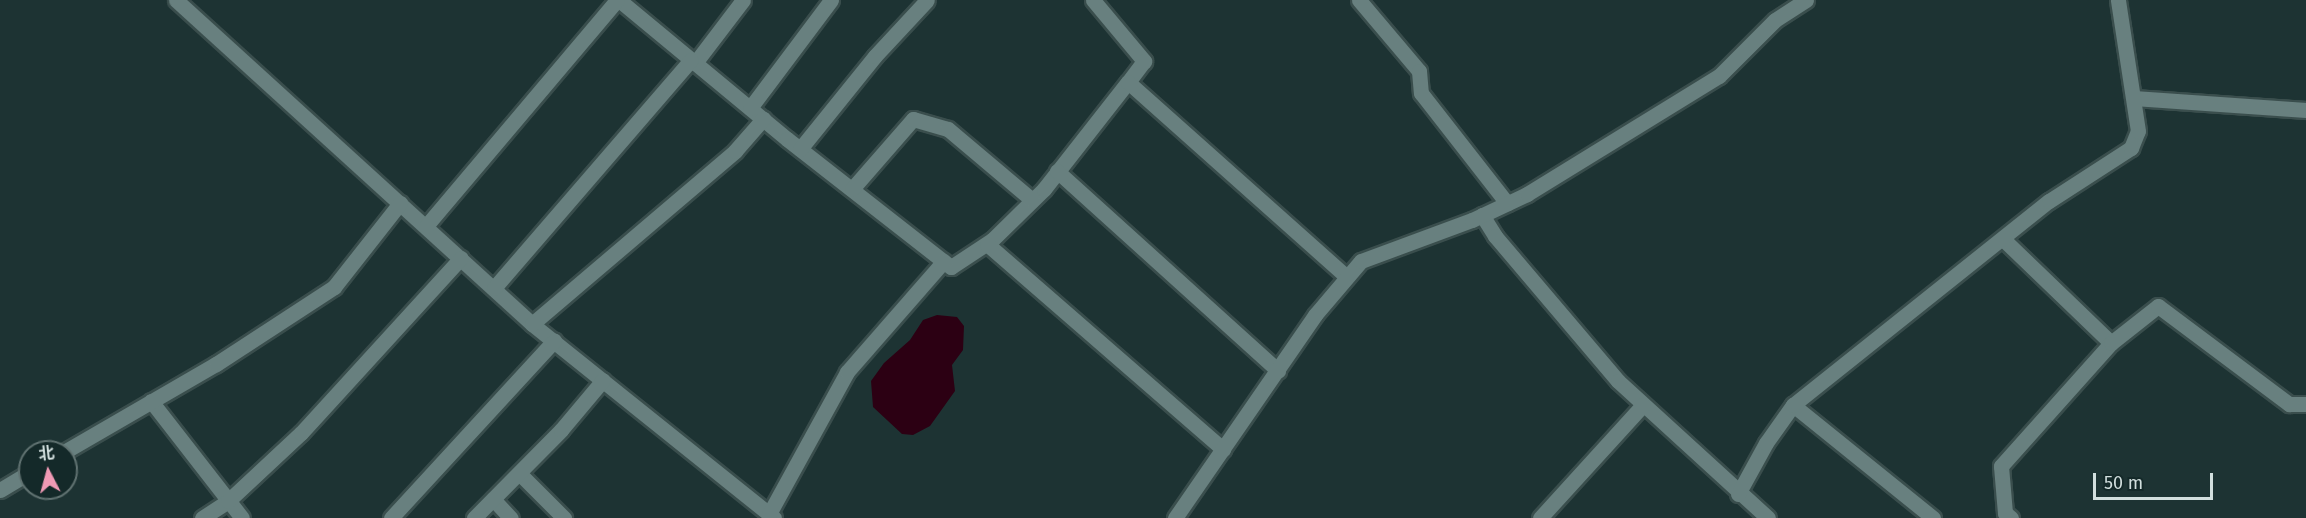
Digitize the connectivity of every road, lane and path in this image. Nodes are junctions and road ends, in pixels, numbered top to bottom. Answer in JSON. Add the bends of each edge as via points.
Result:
{"nodes":[{"id":1,"x":176,"y":0,"type":"edge"},
{"id":2,"x":618,"y":0,"type":"edge"},
{"id":3,"x":743,"y":0,"type":"edge"},
{"id":4,"x":831,"y":0,"type":"edge"},
{"id":5,"x":927,"y":0,"type":"edge"},
{"id":6,"x":1093,"y":0,"type":"edge"},
{"id":7,"x":1359,"y":0,"type":"edge"},
{"id":8,"x":1806,"y":0,"type":"edge"},
{"id":9,"x":2118,"y":0,"type":"edge"},
{"id":10,"x":693,"y":61,"type":"junction"},
{"id":11,"x":1128,"y":82,"type":"junction"},
{"id":12,"x":2134,"y":98,"type":"junction"},
{"id":13,"x":750,"y":108,"type":"junction"},
{"id":14,"x":2306,"y":110,"type":"edge"},
{"id":15,"x":763,"y":119,"type":"junction"},
{"id":16,"x":800,"y":149,"type":"junction"},
{"id":17,"x":1057,"y":171,"type":"junction"},
{"id":18,"x":852,"y":189,"type":"junction"},
{"id":19,"x":1032,"y":200,"type":"junction"},
{"id":20,"x":400,"y":203,"type":"junction"},
{"id":21,"x":1508,"y":203,"type":"junction"},
{"id":22,"x":1482,"y":215,"type":"junction"},
{"id":23,"x":426,"y":226,"type":"junction"},
{"id":24,"x":2003,"y":239,"type":"junction"},
{"id":25,"x":987,"y":244,"type":"junction"},
{"id":26,"x":461,"y":258,"type":"junction"},
{"id":27,"x":944,"y":261,"type":"junction"},
{"id":28,"x":1346,"y":276,"type":"junction"},
{"id":29,"x":494,"y":288,"type":"junction"},
{"id":30,"x":532,"y":324,"type":"junction"},
{"id":31,"x":554,"y":341,"type":"junction"},
{"id":32,"x":2111,"y":343,"type":"junction"},
{"id":33,"x":1278,"y":371,"type":"junction"},
{"id":34,"x":603,"y":380,"type":"junction"},
{"id":35,"x":151,"y":401,"type":"junction"},
{"id":36,"x":2306,"y":404,"type":"edge"},
{"id":37,"x":1642,"y":405,"type":"junction"},
{"id":38,"x":1793,"y":405,"type":"junction"},
{"id":39,"x":78,"y":444,"type":"edge"},
{"id":40,"x":1222,"y":450,"type":"junction"},
{"id":41,"x":519,"y":473,"type":"junction"},
{"id":42,"x":18,"y":479,"type":"edge"},
{"id":43,"x":0,"y":490,"type":"edge"},
{"id":44,"x":1738,"y":494,"type":"junction"},
{"id":45,"x":493,"y":499,"type":"junction"},
{"id":46,"x":228,"y":501,"type":"junction"},
{"id":47,"x":1750,"y":512,"type":"edge"},
{"id":48,"x":773,"y":517,"type":"edge"},
{"id":49,"x":202,"y":518,"type":"edge"},
{"id":50,"x":242,"y":518,"type":"edge"},
{"id":51,"x":391,"y":518,"type":"edge"},
{"id":52,"x":474,"y":518,"type":"edge"},
{"id":53,"x":511,"y":518,"type":"edge"},
{"id":54,"x":564,"y":518,"type":"edge"},
{"id":55,"x":1175,"y":518,"type":"edge"},
{"id":56,"x":1540,"y":518,"type":"edge"},
{"id":57,"x":1768,"y":518,"type":"edge"},
{"id":58,"x":1933,"y":518,"type":"edge"},
{"id":59,"x":2011,"y":518,"type":"edge"}],
"edges":[{"from":1,"to":20,"type":"street"},
{"from":2,"to":10,"type":"street"},
{"from":2,"to":23,"type":"street"},
{"from":3,"to":10,"type":"street"},
{"from":4,"to":13,"type":"street"},
{"from":5,"to":16,"type":"street","via":[[875,56]]},
{"from":6,"to":11,"type":"street","via":[[1144,61]]},
{"from":7,"to":21,"type":"street","via":[[1419,71],[1421,93]]},
{"from":8,"to":21,"type":"street","via":[[1775,20],[1719,76]]},
{"from":9,"to":12,"type":"street"},
{"from":10,"to":13,"type":"street"},
{"from":10,"to":29,"type":"street"},
{"from":11,"to":17,"type":"street"},
{"from":11,"to":28,"type":"street"},
{"from":12,"to":14,"type":"street"},
{"from":12,"to":24,"type":"street","via":[[2138,131],[2131,148],[2049,201]]},
{"from":13,"to":15,"type":"street"},
{"from":15,"to":16,"type":"street"},
{"from":15,"to":30,"type":"street","via":[[735,151]]},
{"from":16,"to":18,"type":"street"},
{"from":17,"to":19,"type":"street"},
{"from":17,"to":33,"type":"street"},
{"from":18,"to":19,"type":"street","via":[[913,119],[948,129]]},
{"from":18,"to":27,"type":"street"},
{"from":19,"to":25,"type":"street"},
{"from":20,"to":23,"type":"street"},
{"from":20,"to":35,"type":"street","via":[[334,287]]},
{"from":21,"to":22,"type":"street"},
{"from":22,"to":28,"type":"street","via":[[1372,255]]},
{"from":22,"to":37,"type":"street","via":[[1495,236]]},
{"from":23,"to":26,"type":"street"},
{"from":24,"to":32,"type":"street"},
{"from":24,"to":38,"type":"street"},
{"from":25,"to":27,"type":"street","via":[[951,267]]},
{"from":25,"to":40,"type":"street"},
{"from":26,"to":29,"type":"street"},
{"from":26,"to":46,"type":"street","via":[[301,433]]},
{"from":27,"to":48,"type":"street","via":[[847,372]]},
{"from":28,"to":33,"type":"street"},
{"from":29,"to":30,"type":"street"},
{"from":30,"to":31,"type":"street"},
{"from":31,"to":34,"type":"street"},
{"from":31,"to":51,"type":"street"},
{"from":32,"to":36,"type":"street","via":[[2158,306],[2289,404]]},
{"from":32,"to":59,"type":"street","via":[[2001,466],[2005,513]]},
{"from":33,"to":40,"type":"street"},
{"from":34,"to":41,"type":"street"},
{"from":34,"to":48,"type":"street"},
{"from":35,"to":39,"type":"street"},
{"from":35,"to":46,"type":"street"},
{"from":37,"to":44,"type":"street"},
{"from":37,"to":56,"type":"street"},
{"from":38,"to":44,"type":"street"},
{"from":38,"to":58,"type":"street"},
{"from":40,"to":55,"type":"street"},
{"from":41,"to":45,"type":"street"},
{"from":41,"to":54,"type":"street"},
{"from":42,"to":43,"type":"street"},
{"from":44,"to":47,"type":"street"},
{"from":45,"to":52,"type":"street"},
{"from":45,"to":53,"type":"street"},
{"from":46,"to":49,"type":"street"},
{"from":46,"to":50,"type":"street"},
{"from":47,"to":57,"type":"street"}]}
